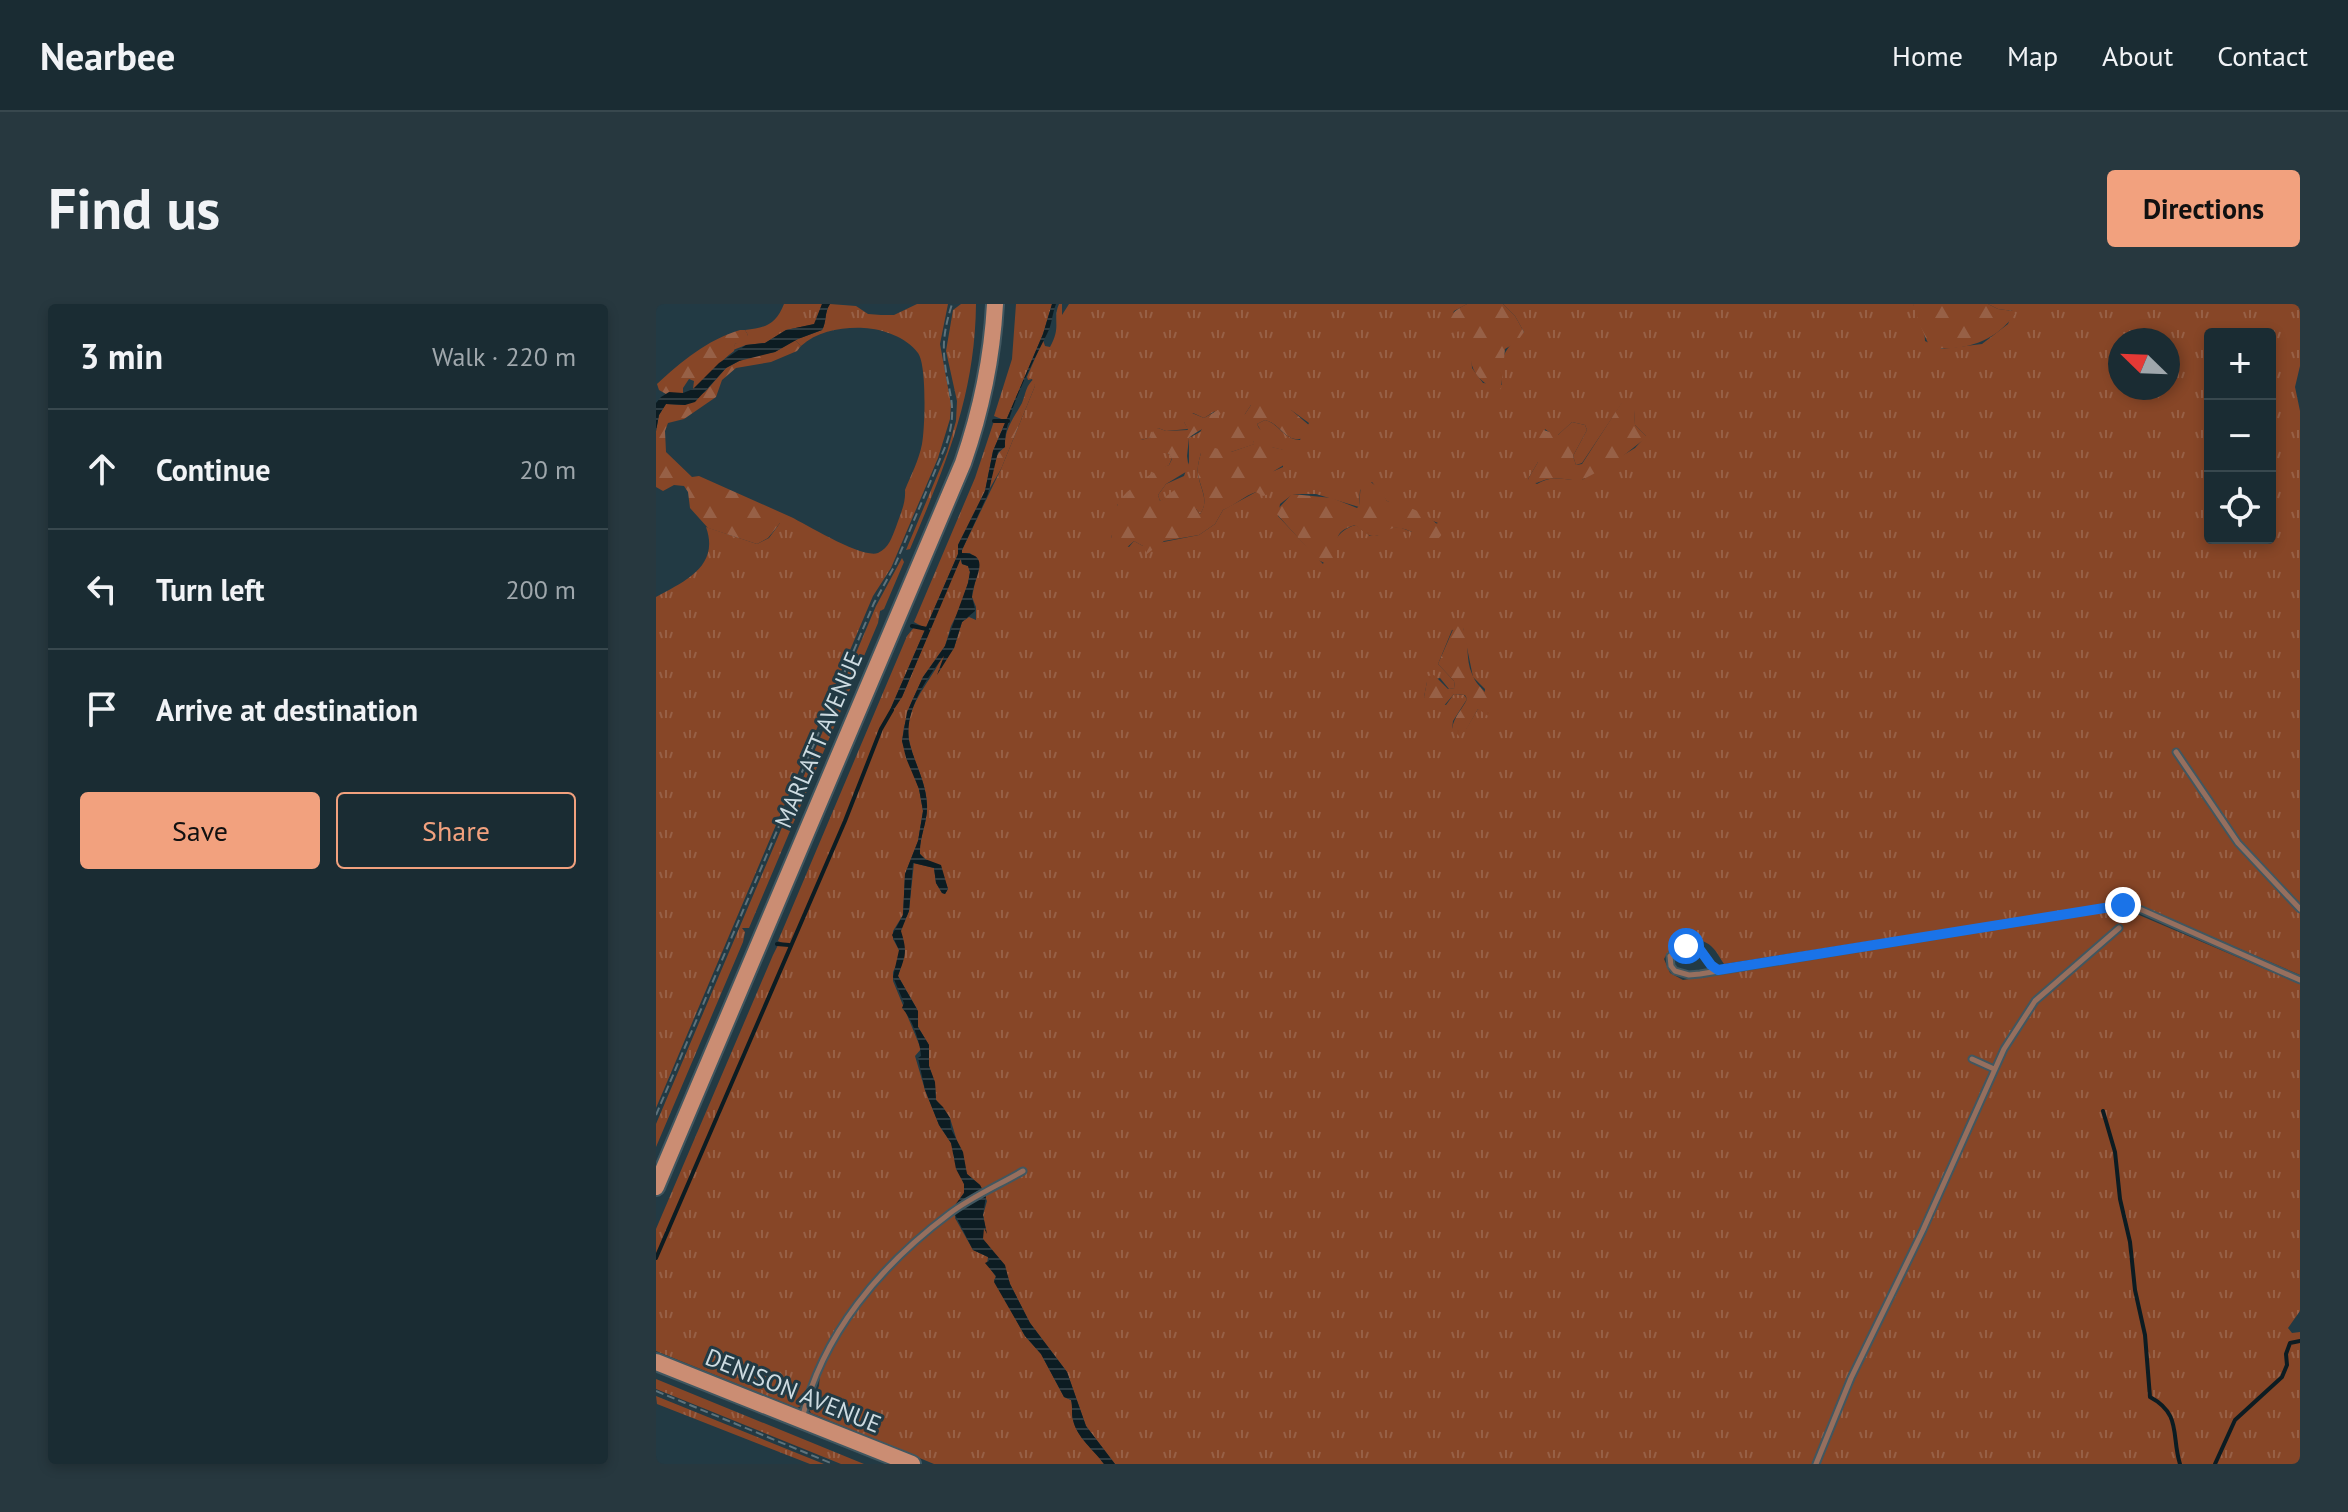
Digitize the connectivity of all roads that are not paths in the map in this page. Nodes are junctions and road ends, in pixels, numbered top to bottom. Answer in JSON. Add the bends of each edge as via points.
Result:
{"nodes":[{"id":1,"x":995,"y":304,"type":"edge"},
{"id":2,"x":2176,"y":752,"type":"dead end"},
{"id":3,"x":2300,"y":909,"type":"edge"},
{"id":4,"x":2119,"y":928,"type":"dead end"},
{"id":5,"x":1718,"y":970,"type":"junction"},
{"id":6,"x":2300,"y":980,"type":"edge"},
{"id":7,"x":1972,"y":1059,"type":"dead end"},
{"id":8,"x":1994,"y":1069,"type":"junction"},
{"id":9,"x":1023,"y":1171,"type":"dead end"},
{"id":10,"x":656,"y":1187,"type":"edge"},
{"id":11,"x":656,"y":1362,"type":"edge"},
{"id":12,"x":802,"y":1420,"type":"junction"},
{"id":13,"x":912,"y":1464,"type":"edge"},
{"id":14,"x":1816,"y":1464,"type":"edge"}],
"edges":[{"from":1,"to":10,"type":"main road","name":"MARLATT AVENUE","via":[[993,349],[963,463]]},
{"from":2,"to":3,"type":"lane","via":[[2238,843]]},
{"from":4,"to":8,"type":"lane","via":[[2035,1001]]},
{"from":5,"to":5,"type":"lane","via":[[1680,974],[1670,956],[1686,946],[1698,947]]},
{"from":5,"to":6,"type":"lane","via":[[2123,905]]},
{"from":7,"to":8,"type":"lane"},
{"from":8,"to":14,"type":"lane"},
{"from":9,"to":12,"type":"lane","via":[[948,1215],[878,1277],[829,1349]]},
{"from":11,"to":12,"type":"main road","name":"DENISON AVENUE"},
{"from":12,"to":13,"type":"main road","name":"DENISON AVENUE"}]}
